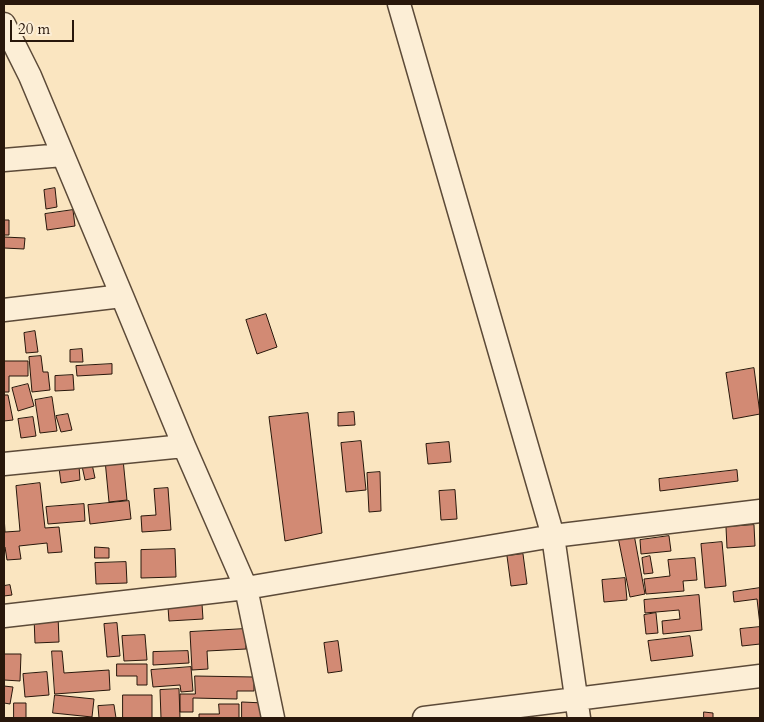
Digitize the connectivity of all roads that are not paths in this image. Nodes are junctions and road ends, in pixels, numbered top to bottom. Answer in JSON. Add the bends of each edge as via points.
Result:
{"nodes":[{"id":1,"x":399,"y":4,"type":"edge"},
{"id":2,"x":4,"y":24,"type":"edge"},
{"id":3,"x":63,"y":155,"type":"junction"},
{"id":4,"x":4,"y":160,"type":"edge"},
{"id":5,"x":122,"y":296,"type":"junction"},
{"id":6,"x":4,"y":310,"type":"edge"},
{"id":7,"x":184,"y":446,"type":"junction"},
{"id":8,"x":4,"y":464,"type":"edge"},
{"id":9,"x":760,"y":511,"type":"edge"},
{"id":10,"x":553,"y":536,"type":"junction"},
{"id":11,"x":246,"y":588,"type":"junction"},
{"id":12,"x":4,"y":616,"type":"edge"},
{"id":13,"x":760,"y":676,"type":"edge"},
{"id":14,"x":578,"y":708,"type":"edge"},
{"id":15,"x":273,"y":718,"type":"edge"},
{"id":16,"x":424,"y":718,"type":"edge"}],
"edges":[{"from":1,"to":10,"type":"street"},
{"from":2,"to":3,"type":"street"},
{"from":3,"to":4,"type":"street"},
{"from":3,"to":5,"type":"street"},
{"from":5,"to":6,"type":"street"},
{"from":5,"to":7,"type":"street"},
{"from":7,"to":8,"type":"street"},
{"from":7,"to":11,"type":"street"},
{"from":9,"to":10,"type":"street"},
{"from":10,"to":11,"type":"street"},
{"from":10,"to":14,"type":"street"},
{"from":11,"to":12,"type":"street"},
{"from":11,"to":15,"type":"street"},
{"from":13,"to":14,"type":"street"},
{"from":14,"to":16,"type":"street"}]}
